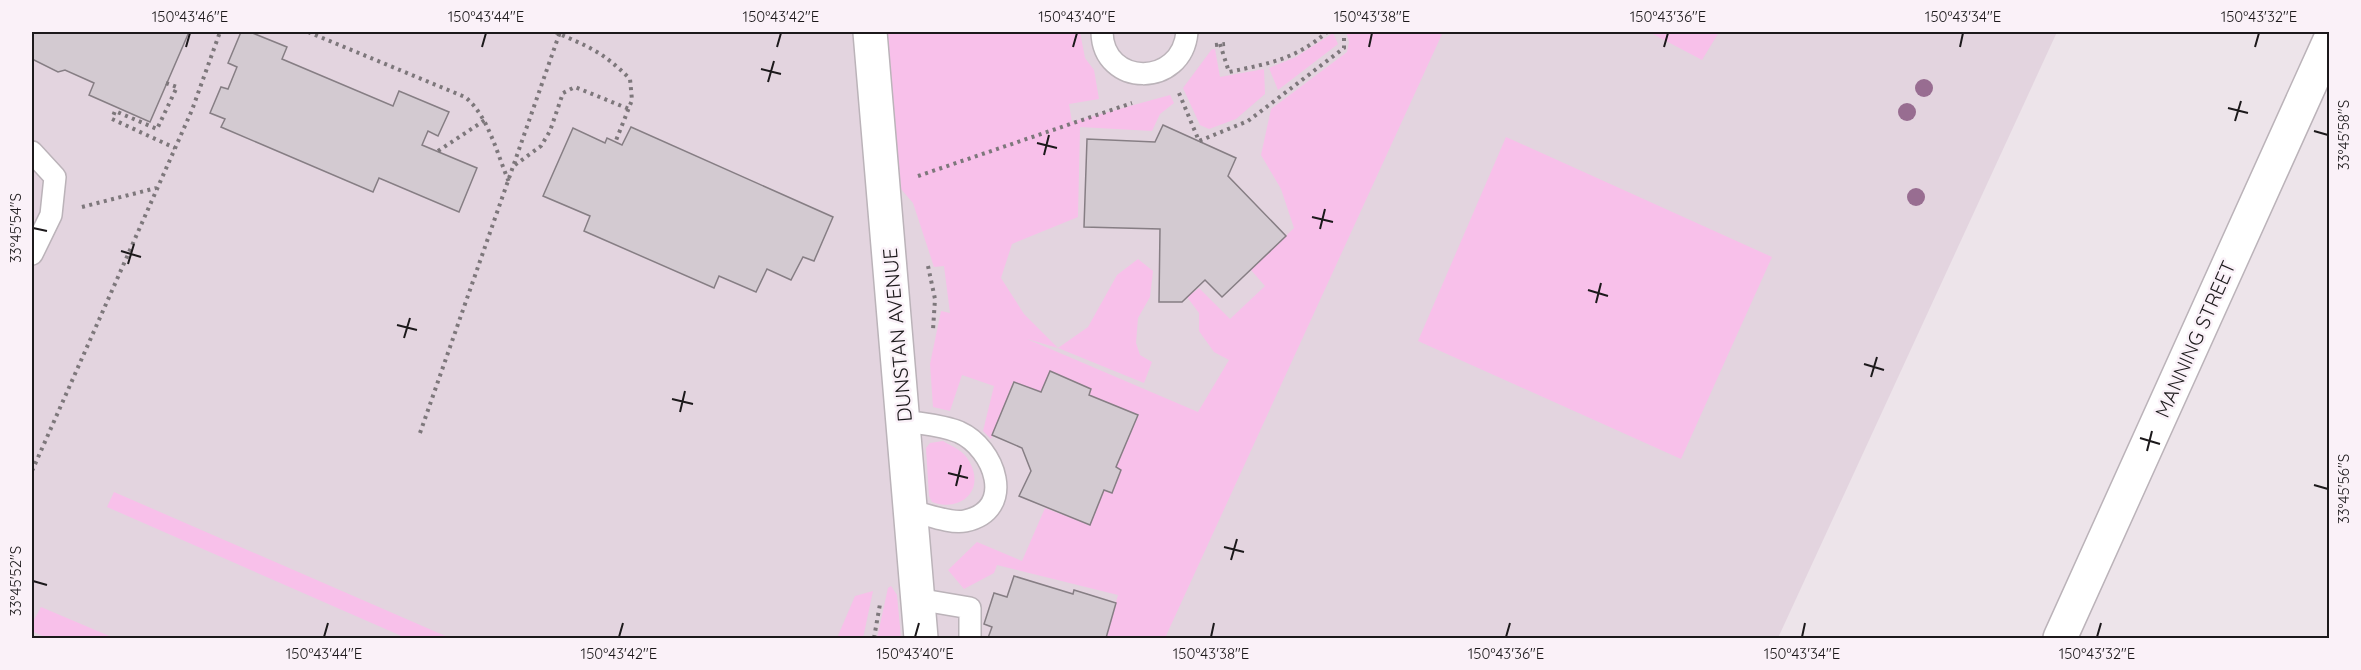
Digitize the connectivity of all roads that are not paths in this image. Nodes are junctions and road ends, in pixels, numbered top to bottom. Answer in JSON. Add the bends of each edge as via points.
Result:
{"nodes":[{"id":1,"x":870,"y":32,"type":"edge"},
{"id":2,"x":1102,"y":32,"type":"edge"},
{"id":3,"x":1187,"y":32,"type":"edge"},
{"id":4,"x":2330,"y":40,"type":"edge"},
{"id":5,"x":32,"y":152,"type":"edge"},
{"id":6,"x":32,"y":254,"type":"edge"},
{"id":7,"x":905,"y":421,"type":"junction"},
{"id":8,"x":911,"y":511,"type":"junction"},
{"id":9,"x":917,"y":599,"type":"junction"},
{"id":10,"x":921,"y":639,"type":"edge"},
{"id":11,"x":970,"y":639,"type":"edge"},
{"id":12,"x":2060,"y":639,"type":"edge"}],
"edges":[{"from":1,"to":7,"type":"street","name":"DUNSTAN AVENUE"},
{"from":2,"to":3,"type":"lane","via":[[1103,43],[1116,64],[1130,72],[1146,74],[1175,62],[1184,48]]},
{"from":4,"to":12,"type":"street","name":"MANNING STREET"},
{"from":5,"to":6,"type":"lane","via":[[55,177],[51,215]]},
{"from":7,"to":8,"type":"street","name":"DUNSTAN AVENUE"},
{"from":7,"to":8,"type":"lane","via":[[947,429],[970,439],[987,457],[996,478],[993,500],[963,522]]},
{"from":8,"to":9,"type":"street","name":"DUNSTAN AVENUE"},
{"from":9,"to":10,"type":"street","name":"DUNSTAN AVENUE"},
{"from":9,"to":11,"type":"lane","via":[[970,608]]}]}
